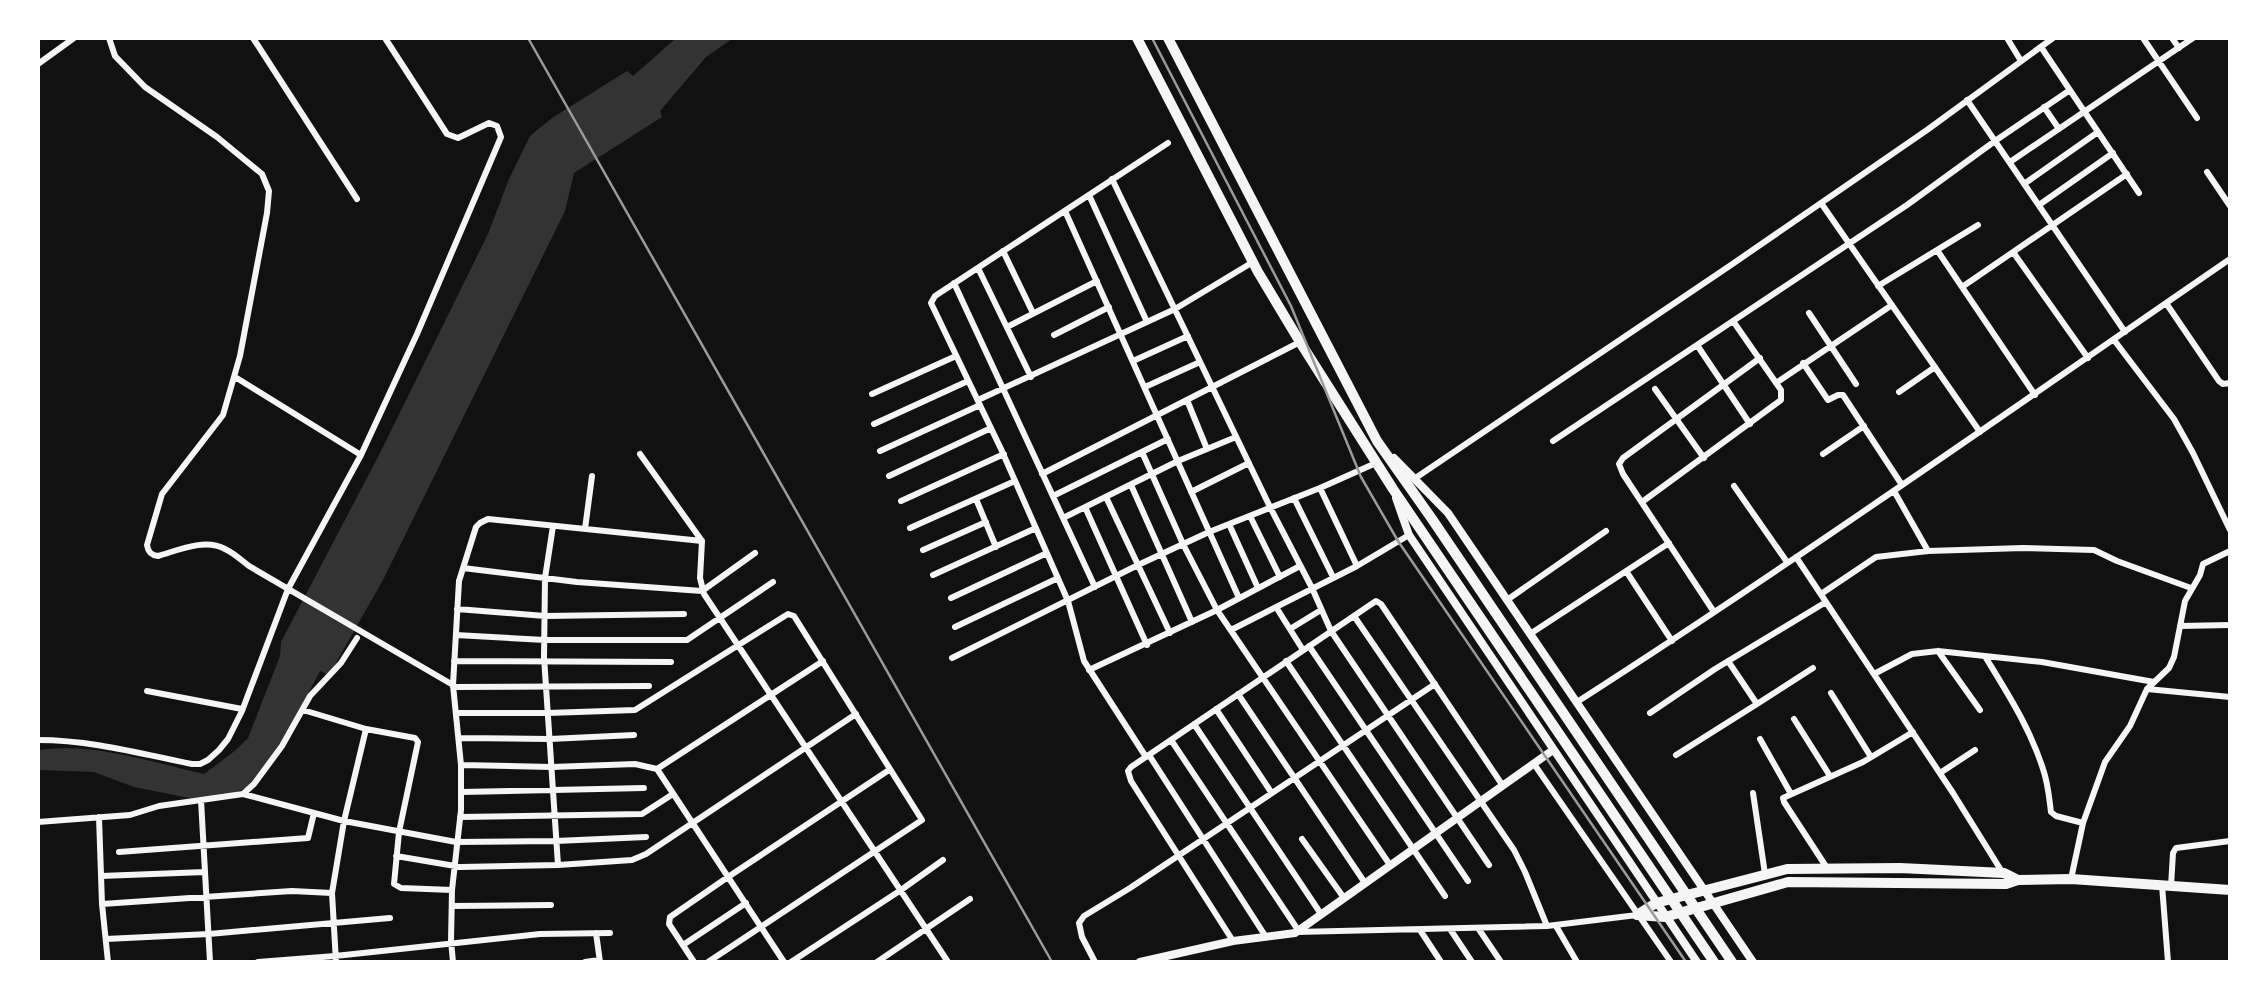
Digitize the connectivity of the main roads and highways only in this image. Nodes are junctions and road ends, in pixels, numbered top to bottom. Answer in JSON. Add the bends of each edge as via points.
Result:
{"nodes":[{"id":1,"x":1137,"y":38,"type":"edge"},
{"id":2,"x":1168,"y":38,"type":"edge"},
{"id":3,"x":2005,"y":878,"type":"junction"},
{"id":4,"x":2230,"y":890,"type":"edge"},
{"id":5,"x":1714,"y":961,"type":"edge"},
{"id":6,"x":1732,"y":961,"type":"edge"}],
"edges":[{"from":1,"to":5,"type":"highway","via":[[1253,262],[1300,342],[1393,489]]},
{"from":2,"to":6,"type":"highway","via":[[1377,441]]},
{"from":3,"to":3,"type":"main road","via":[[1788,882],[1665,917],[1637,915],[1656,903],[1787,869],[1900,868]]},
{"from":3,"to":4,"type":"main road"}]}
